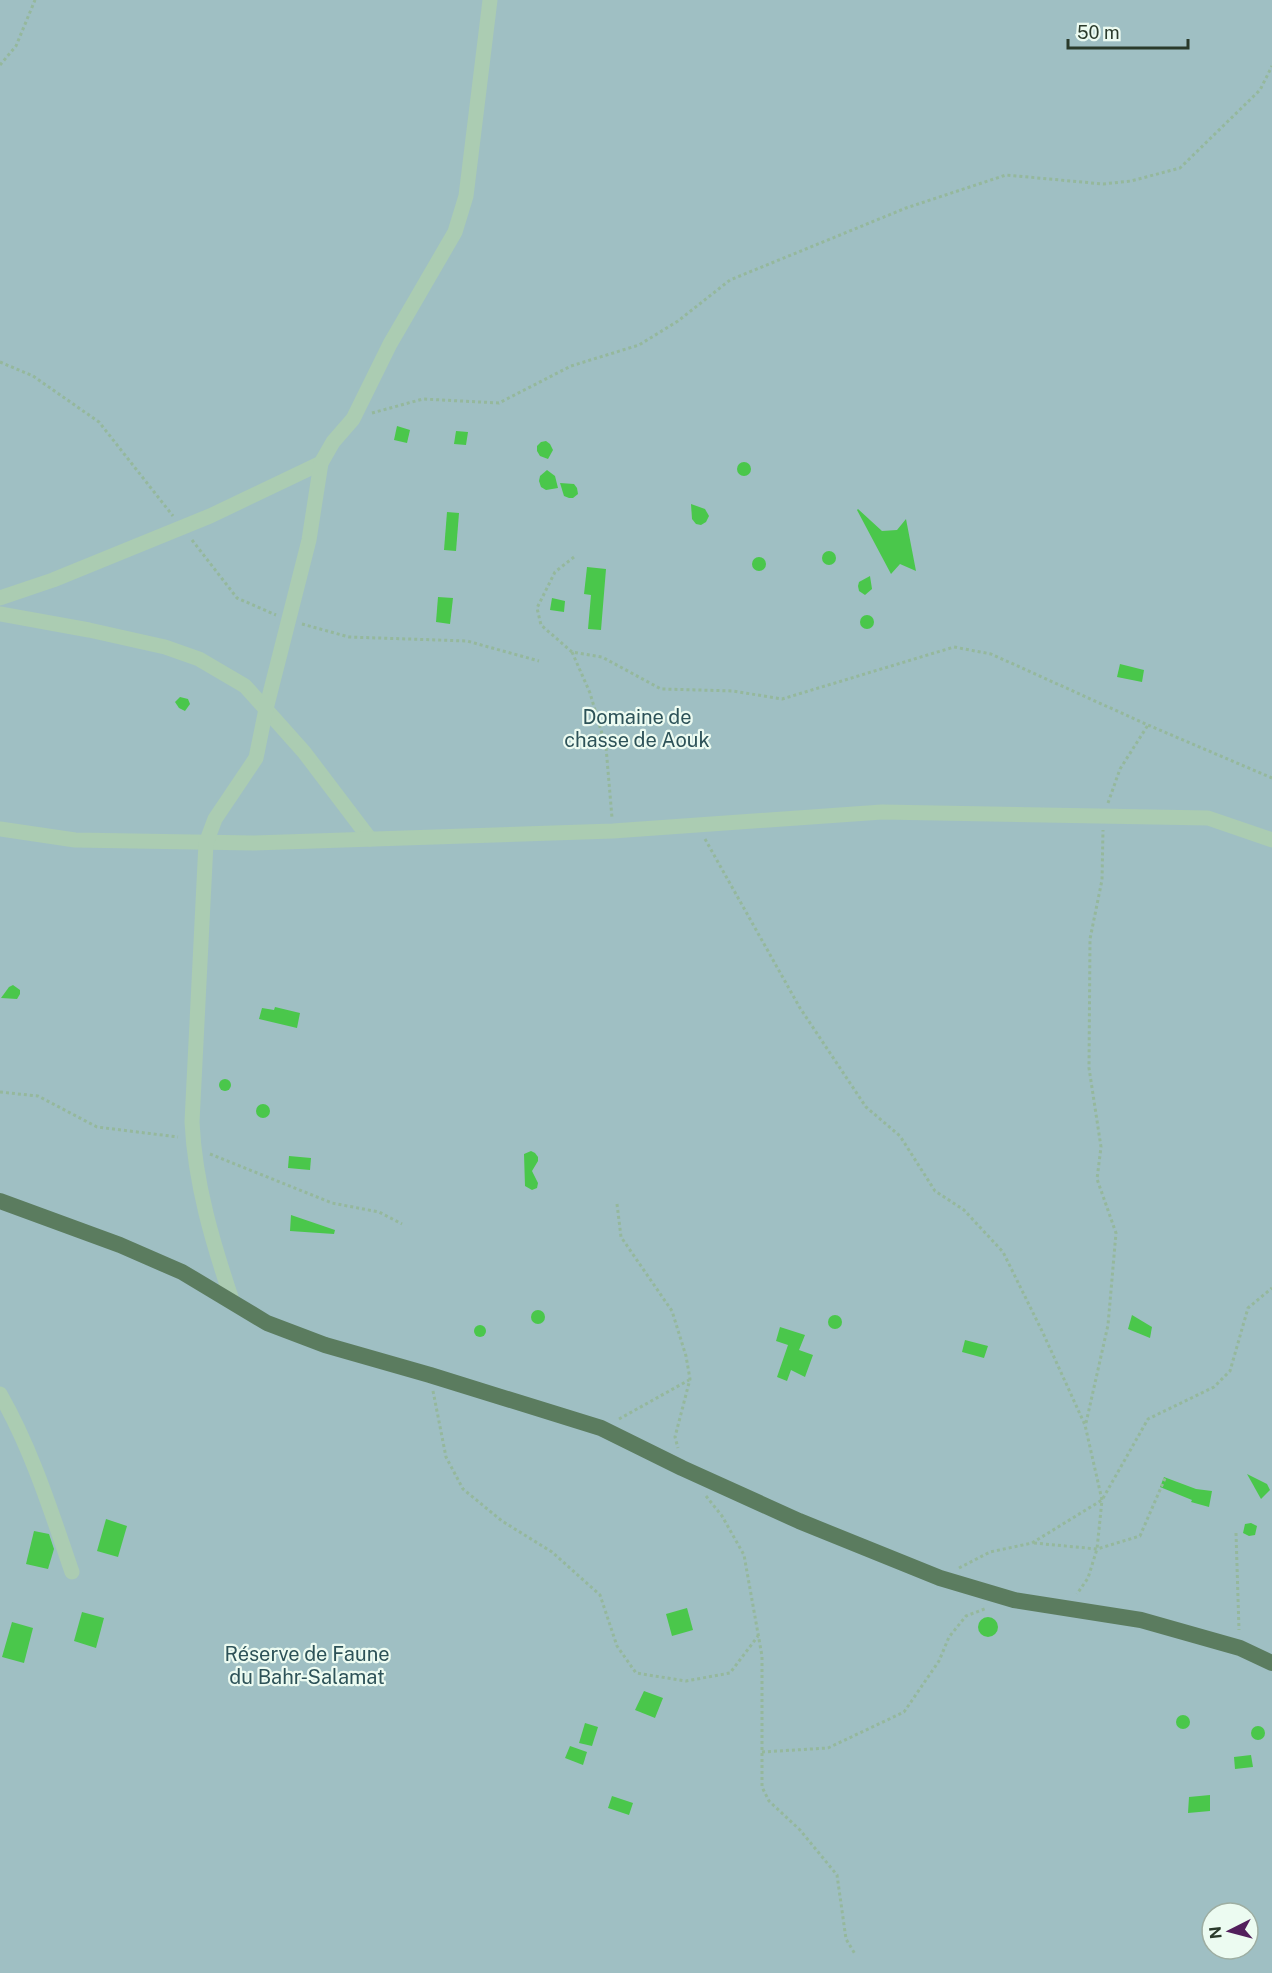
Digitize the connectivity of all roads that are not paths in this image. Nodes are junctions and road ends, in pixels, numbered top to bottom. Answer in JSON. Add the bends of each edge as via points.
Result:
{"nodes":[{"id":1,"x":490,"y":0,"type":"edge"},
{"id":2,"x":321,"y":463,"type":"junction"},
{"id":3,"x":0,"y":597,"type":"edge"},
{"id":4,"x":0,"y":614,"type":"edge"},
{"id":5,"x":266,"y":709,"type":"junction"},
{"id":6,"x":0,"y":829,"type":"edge"},
{"id":7,"x":370,"y":839,"type":"junction"},
{"id":8,"x":1272,"y":840,"type":"edge"},
{"id":9,"x":206,"y":843,"type":"junction"},
{"id":10,"x":0,"y":1201,"type":"edge"},
{"id":11,"x":233,"y":1303,"type":"junction"},
{"id":12,"x":0,"y":1394,"type":"edge"},
{"id":13,"x":72,"y":1572,"type":"dead end"},
{"id":14,"x":1272,"y":1663,"type":"edge"}],
"edges":[{"from":1,"to":2,"type":"street","via":[[466,196],[455,232],[390,344],[353,419]]},
{"from":2,"to":3,"type":"street","via":[[182,528]]},
{"from":2,"to":5,"type":"street","via":[[309,540]]},
{"from":4,"to":5,"type":"street","via":[[165,647],[199,659],[245,686]]},
{"from":5,"to":7,"type":"street"},
{"from":5,"to":9,"type":"street","via":[[256,758],[215,819]]},
{"from":6,"to":9,"type":"street","via":[[75,840]]},
{"from":7,"to":8,"type":"street","via":[[613,831],[882,812],[1208,818]]},
{"from":7,"to":9,"type":"street"},
{"from":9,"to":11,"type":"street","via":[[193,1148],[210,1234]]},
{"from":10,"to":11,"type":"main road","via":[[182,1272]]},
{"from":11,"to":14,"type":"main road","via":[[267,1323],[325,1345],[601,1428],[799,1521],[940,1578],[1011,1599],[1141,1620],[1240,1648]]},
{"from":12,"to":13,"type":"street","via":[[46,1494]]}]}
